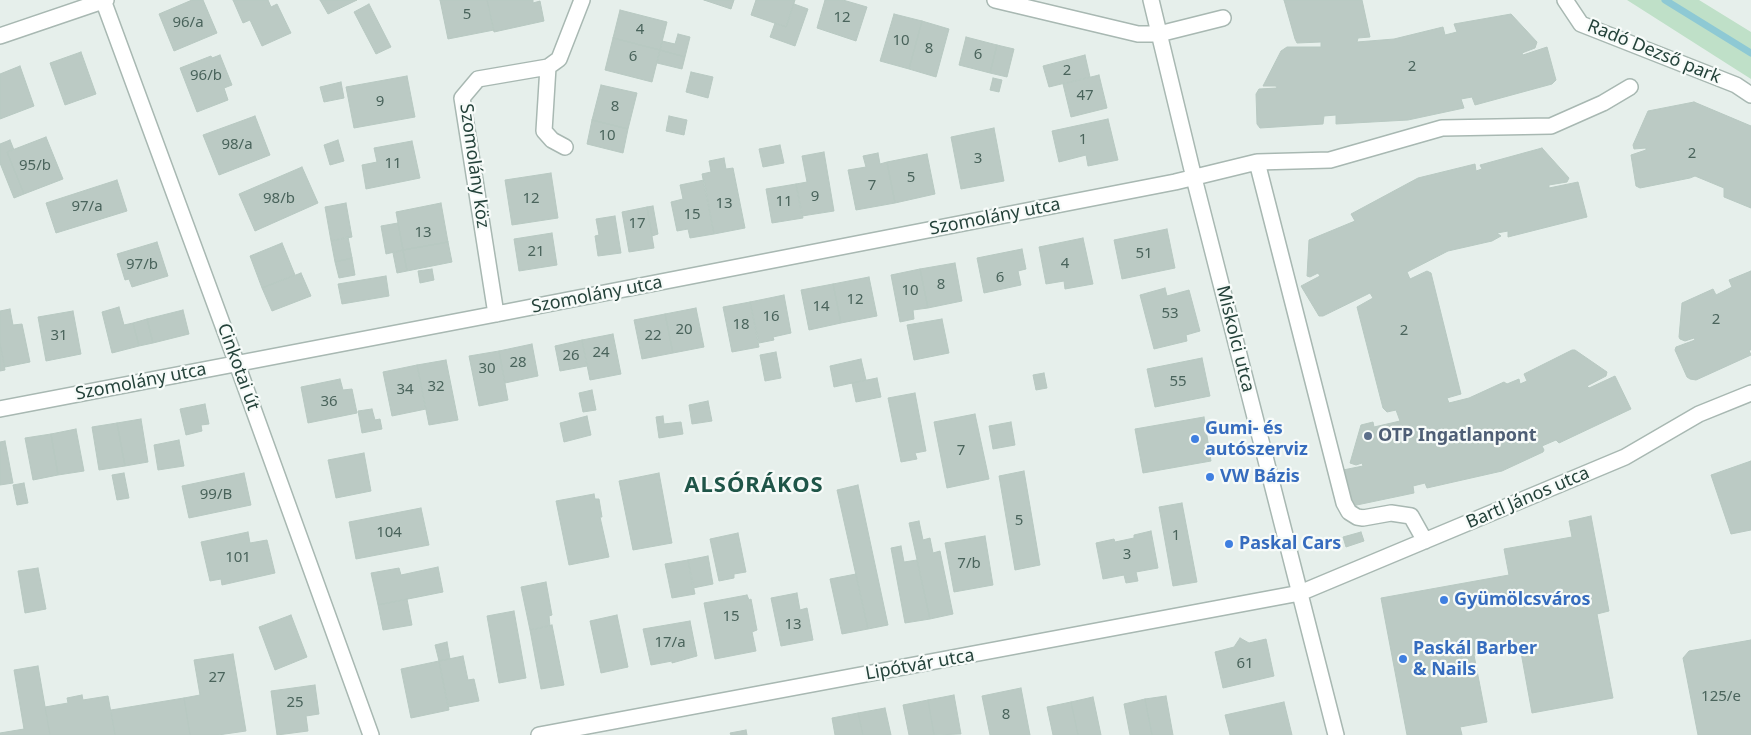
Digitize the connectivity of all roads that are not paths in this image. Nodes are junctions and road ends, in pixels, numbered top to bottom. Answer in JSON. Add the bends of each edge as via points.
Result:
{"nodes":[{"id":1,"x":105,"y":0,"type":"edge"},
{"id":2,"x":582,"y":0,"type":"edge"},
{"id":3,"x":995,"y":0,"type":"edge"},
{"id":4,"x":1151,"y":0,"type":"edge"},
{"id":5,"x":1565,"y":0,"type":"edge"},
{"id":6,"x":1223,"y":18,"type":"dead end"},
{"id":7,"x":1159,"y":34,"type":"junction"},
{"id":8,"x":0,"y":36,"type":"edge"},
{"id":9,"x":548,"y":67,"type":"junction"},
{"id":10,"x":1630,"y":88,"type":"dead end"},
{"id":11,"x":1751,"y":95,"type":"edge"},
{"id":12,"x":565,"y":147,"type":"dead end"},
{"id":13,"x":1257,"y":162,"type":"junction"},
{"id":14,"x":1194,"y":178,"type":"junction"},
{"id":15,"x":496,"y":314,"type":"junction"},
{"id":16,"x":237,"y":364,"type":"junction"},
{"id":17,"x":1751,"y":394,"type":"edge"},
{"id":18,"x":0,"y":409,"type":"edge"},
{"id":19,"x":1425,"y":541,"type":"junction"},
{"id":20,"x":1300,"y":594,"type":"junction"},
{"id":21,"x":370,"y":735,"type":"edge"},
{"id":22,"x":539,"y":735,"type":"edge"},
{"id":23,"x":1336,"y":735,"type":"edge"}],
"edges":[{"from":1,"to":8,"type":"street"},
{"from":1,"to":16,"type":"street","name":"Cinkotai út"},
{"from":2,"to":9,"type":"street","via":[[558,59]]},
{"from":3,"to":7,"type":"street","via":[[1138,34]]},
{"from":4,"to":7,"type":"street","name":"Miskolci utca"},
{"from":5,"to":11,"type":"street","name":"Radó Dezső park","via":[[1581,24],[1736,85]]},
{"from":6,"to":7,"type":"street"},
{"from":7,"to":14,"type":"street","name":"Miskolci utca"},
{"from":9,"to":12,"type":"street","via":[[544,131]]},
{"from":9,"to":15,"type":"street","name":"Szomolány köz","via":[[478,79],[462,98]]},
{"from":10,"to":13,"type":"street","name":"Szomolány utca","via":[[1551,126],[1442,128],[1330,160]]},
{"from":13,"to":14,"type":"street","name":"Szomolány utca"},
{"from":13,"to":19,"type":"street","via":[[1344,503],[1357,517],[1391,512],[1411,516]]},
{"from":14,"to":15,"type":"street","name":"Szomolány utca"},
{"from":14,"to":20,"type":"street","name":"Miskolci utca"},
{"from":15,"to":16,"type":"street","name":"Szomolány utca"},
{"from":16,"to":18,"type":"street","name":"Szomolány utca"},
{"from":16,"to":21,"type":"street","name":"Cinkotai út"},
{"from":17,"to":19,"type":"street","name":"Bartl János utca","via":[[1699,414],[1625,457]]},
{"from":19,"to":20,"type":"street","name":"Bartl János utca"},
{"from":20,"to":22,"type":"street","name":"Lipótvár utca"},
{"from":20,"to":23,"type":"street","name":"Miskolci utca"}]}
